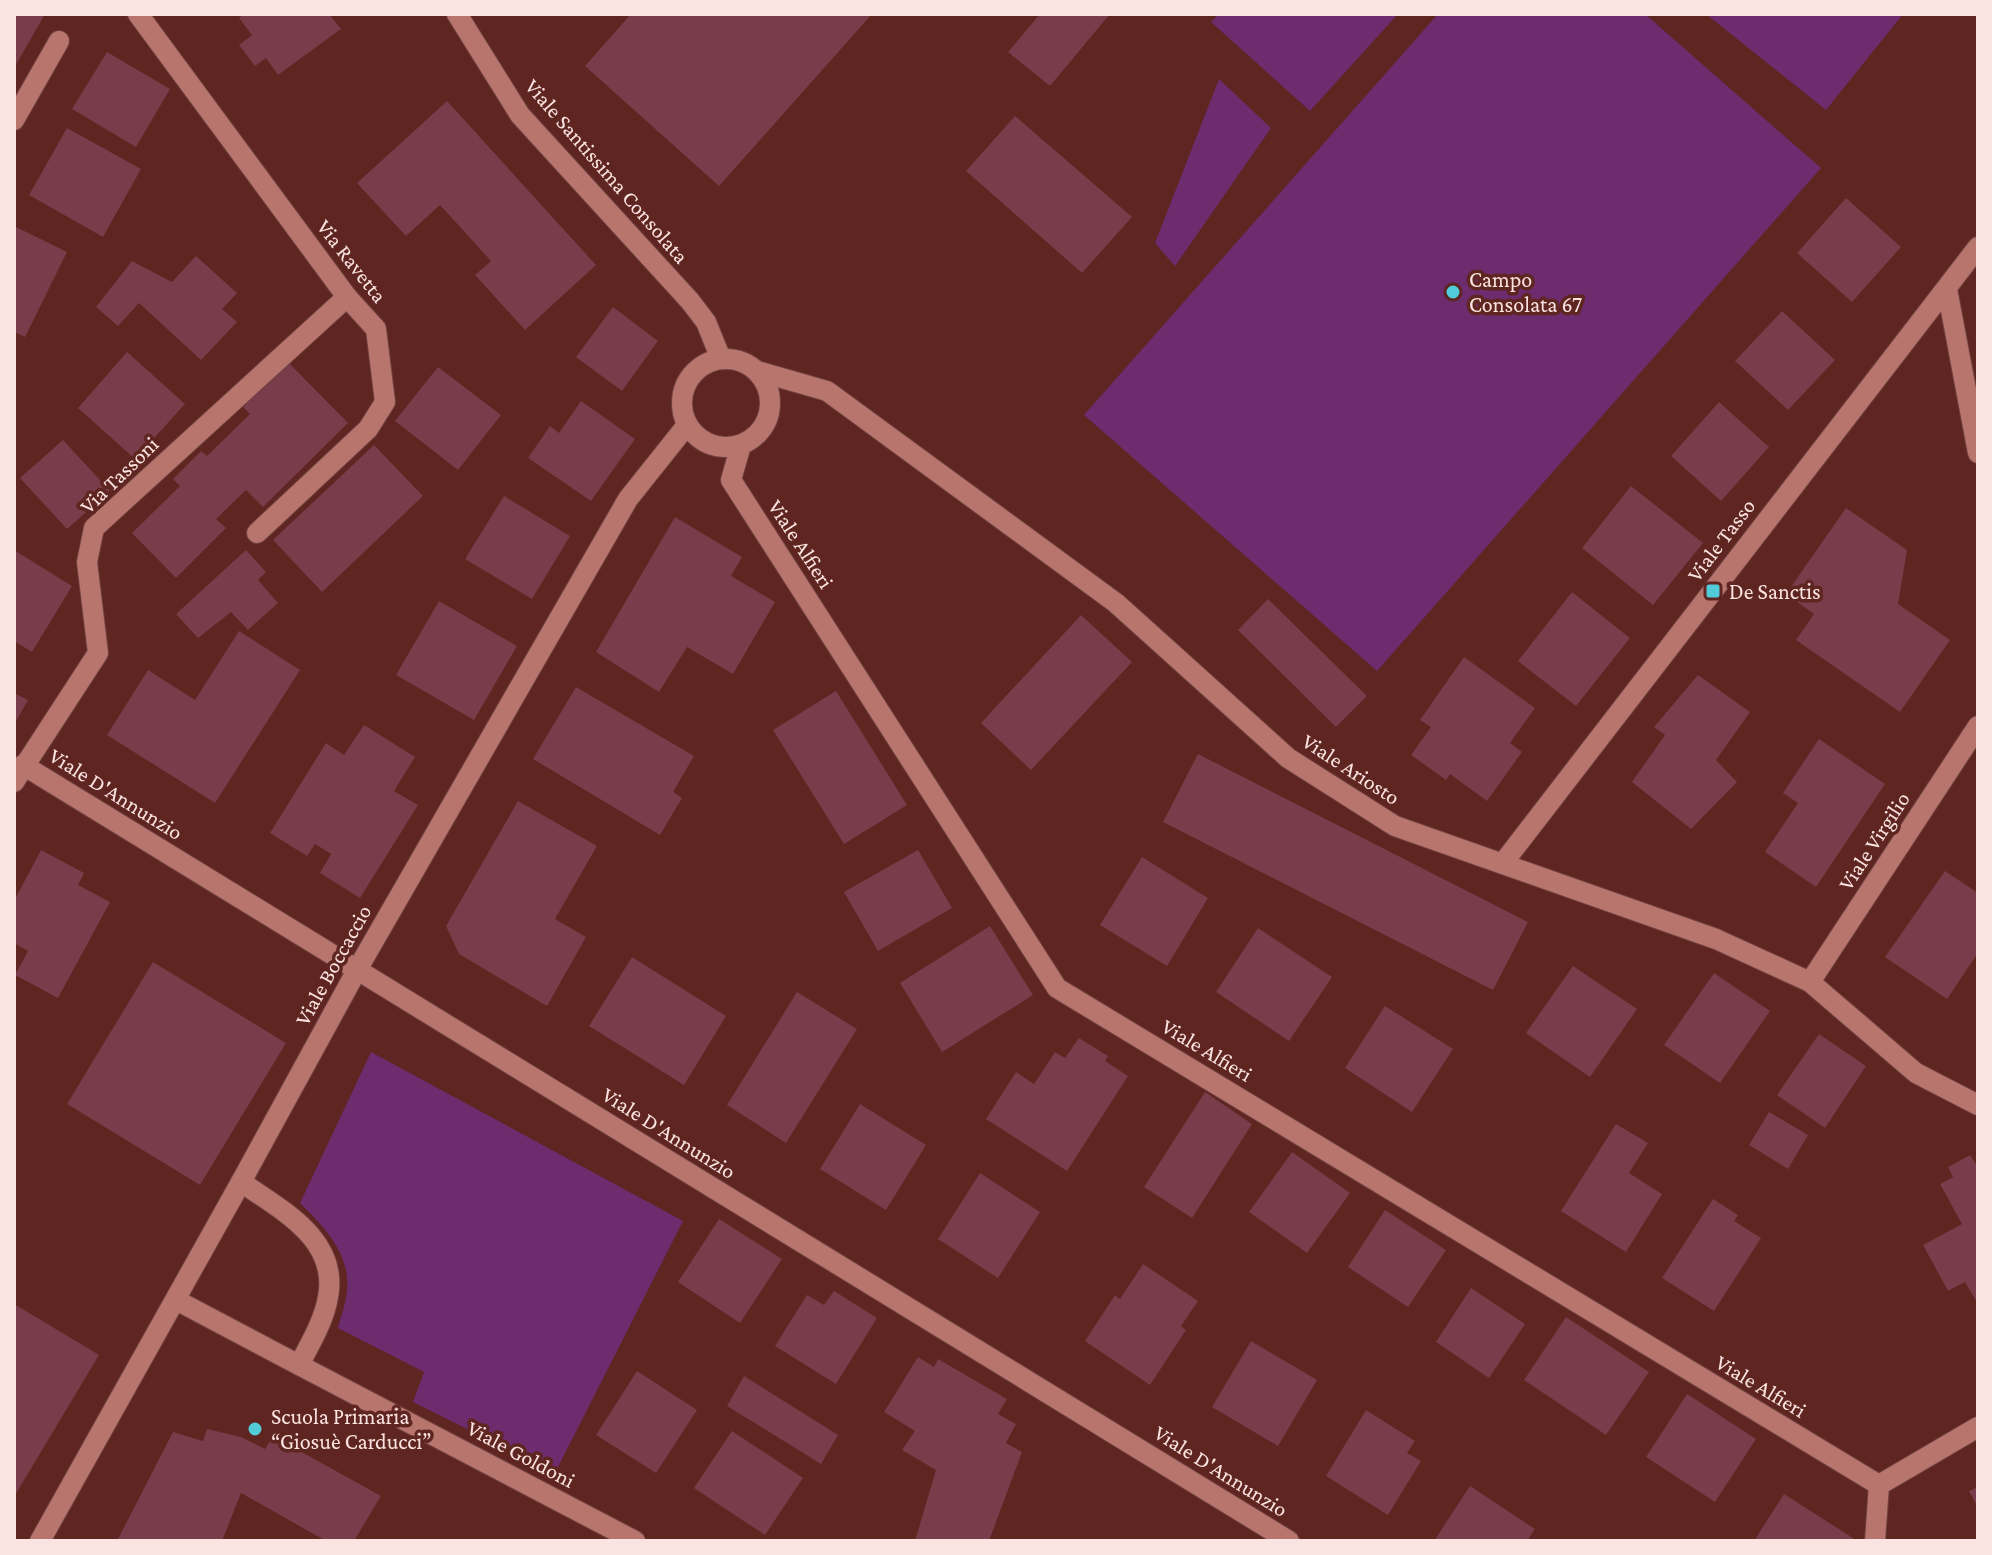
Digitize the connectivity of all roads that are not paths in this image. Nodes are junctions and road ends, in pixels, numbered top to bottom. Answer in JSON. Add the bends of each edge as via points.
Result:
{"nodes":[{"id":1,"x":138,"y":14,"type":"edge"},
{"id":2,"x":457,"y":14,"type":"edge"},
{"id":3,"x":59,"y":41,"type":"dead end"},
{"id":4,"x":14,"y":120,"type":"edge"},
{"id":5,"x":1978,"y":247,"type":"edge"},
{"id":6,"x":1947,"y":289,"type":"junction"},
{"id":7,"x":347,"y":297,"type":"junction"},
{"id":8,"x":721,"y":359,"type":"junction"},
{"id":9,"x":757,"y":371,"type":"junction"},
{"id":10,"x":687,"y":425,"type":"junction"},
{"id":11,"x":741,"y":445,"type":"junction"},
{"id":12,"x":1978,"y":453,"type":"edge"},
{"id":13,"x":257,"y":533,"type":"dead end"},
{"id":14,"x":1978,"y":726,"type":"edge"},
{"id":15,"x":19,"y":774,"type":"edge"},
{"id":16,"x":1503,"y":863,"type":"junction"},
{"id":17,"x":357,"y":970,"type":"junction"},
{"id":18,"x":1810,"y":982,"type":"junction"},
{"id":19,"x":1978,"y":1105,"type":"edge"},
{"id":20,"x":241,"y":1182,"type":"junction"},
{"id":21,"x":176,"y":1300,"type":"junction"},
{"id":22,"x":299,"y":1365,"type":"junction"},
{"id":23,"x":1978,"y":1427,"type":"edge"},
{"id":24,"x":1879,"y":1485,"type":"junction"},
{"id":25,"x":40,"y":1541,"type":"edge"},
{"id":26,"x":635,"y":1541,"type":"edge"},
{"id":27,"x":1289,"y":1541,"type":"edge"},
{"id":28,"x":1875,"y":1541,"type":"edge"}],
"edges":[{"from":1,"to":7,"type":"street","name":"Via Ravetta"},
{"from":2,"to":8,"type":"street","name":"Viale Santissima Consolata","via":[[520,115],[690,301],[706,322]]},
{"from":3,"to":4,"type":"street"},
{"from":5,"to":6,"type":"street","name":"Viale Tasso"},
{"from":6,"to":12,"type":"street"},
{"from":6,"to":16,"type":"street","name":"Viale Tasso"},
{"from":7,"to":13,"type":"street","name":"Via Ravetta","via":[[376,329],[385,402],[368,429]]},
{"from":7,"to":15,"type":"street","name":"Via Tassoni","via":[[94,528],[87,562],[98,653]]},
{"from":8,"to":9,"type":"street","via":[[739,360]]},
{"from":8,"to":10,"type":"street","via":[[706,363],[686,382],[681,411]]},
{"from":9,"to":11,"type":"street","via":[[768,389],[769,414],[755,437]]},
{"from":9,"to":16,"type":"street","name":"Viale Ariosto","via":[[827,391],[1116,603],[1288,758],[1395,826]]},
{"from":10,"to":11,"type":"street","via":[[698,438],[718,447]]},
{"from":10,"to":17,"type":"street","name":"Viale Boccaccio","via":[[628,499]]},
{"from":11,"to":24,"type":"street","name":"Viale Alfieri","via":[[731,480],[1057,988]]},
{"from":14,"to":18,"type":"street","name":"Viale Virgilio"},
{"from":15,"to":17,"type":"street","name":"Viale D'Annunzio"},
{"from":16,"to":18,"type":"street","name":"Viale Ariosto","via":[[1716,939]]},
{"from":17,"to":20,"type":"street","name":"Viale Boccaccio"},
{"from":17,"to":27,"type":"street","name":"Viale D'Annunzio"},
{"from":18,"to":19,"type":"street","name":"Viale Ariosto","via":[[1916,1073]]},
{"from":20,"to":21,"type":"street","name":"Viale Boccaccio"},
{"from":20,"to":22,"type":"street","via":[[299,1223],[325,1256],[329,1296]]},
{"from":21,"to":22,"type":"street","name":"Viale Goldoni"},
{"from":21,"to":25,"type":"street","name":"Viale Boccaccio"},
{"from":22,"to":26,"type":"street","name":"Viale Goldoni"},
{"from":23,"to":24,"type":"street"},
{"from":24,"to":28,"type":"street"}]}
